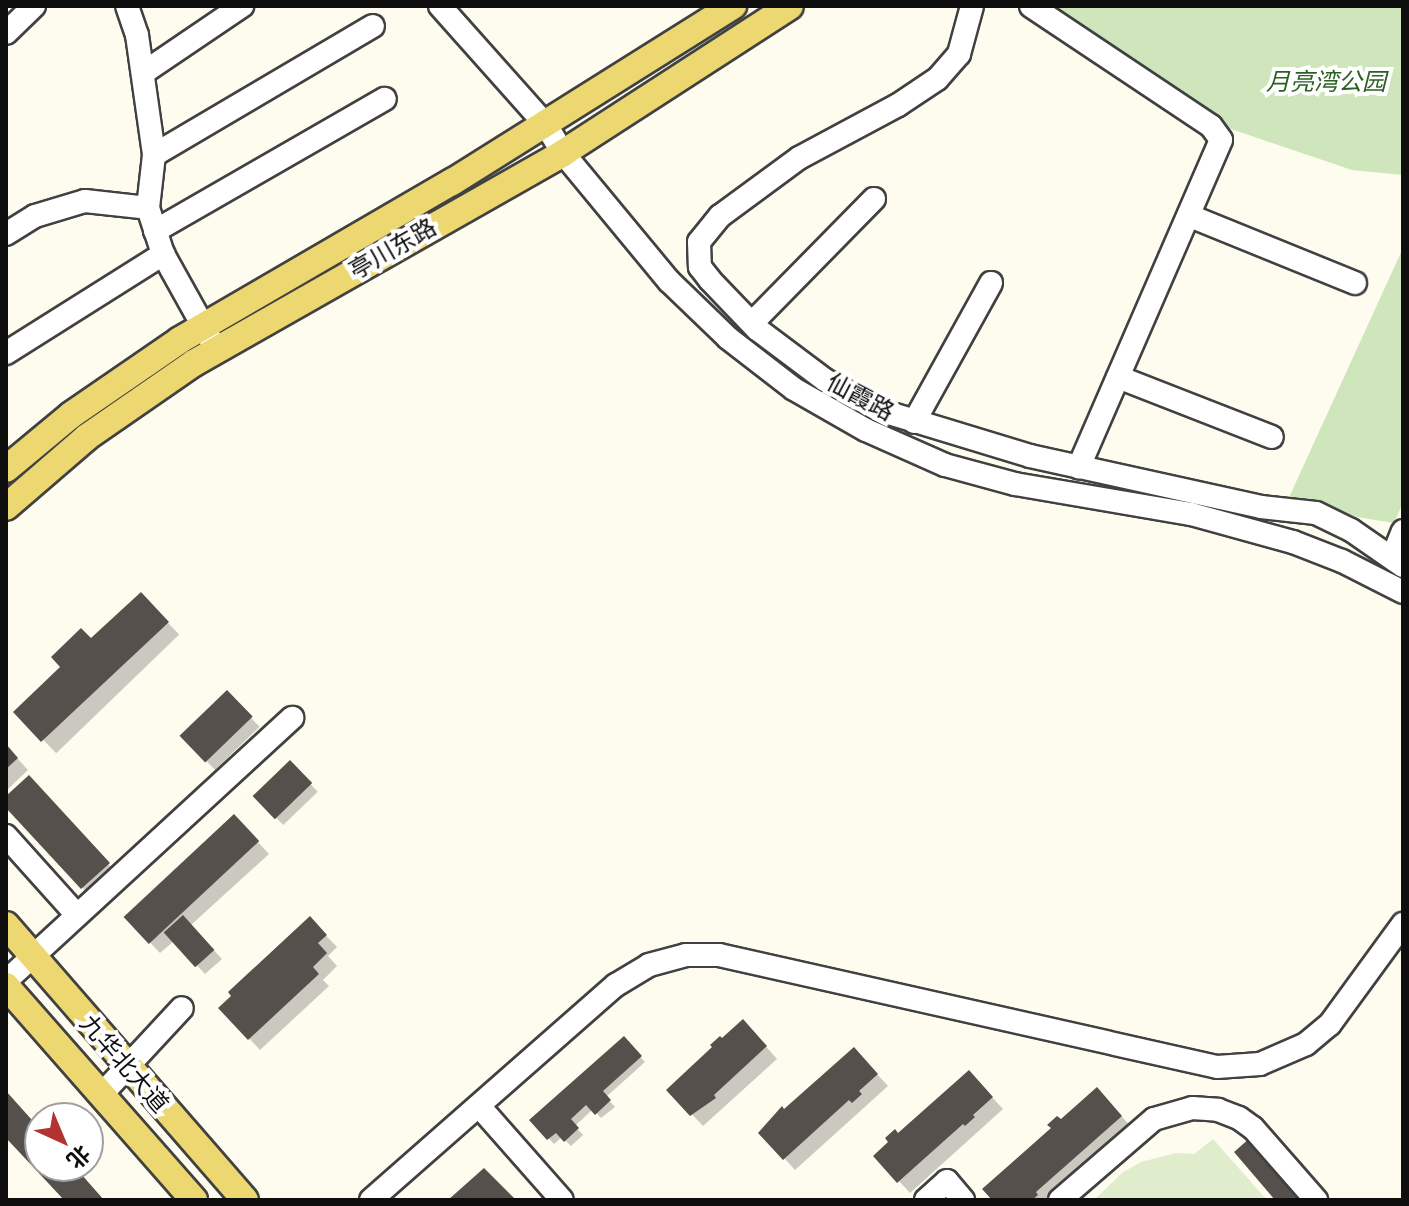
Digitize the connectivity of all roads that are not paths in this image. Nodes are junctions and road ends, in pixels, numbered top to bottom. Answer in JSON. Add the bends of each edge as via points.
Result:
{"nodes":[{"id":1,"x":34,"y":6,"type":"edge"},
{"id":2,"x":127,"y":6,"type":"edge"},
{"id":3,"x":242,"y":6,"type":"edge"},
{"id":4,"x":440,"y":6,"type":"edge"},
{"id":5,"x":733,"y":6,"type":"edge"},
{"id":6,"x":790,"y":6,"type":"edge"},
{"id":7,"x":972,"y":6,"type":"edge"},
{"id":8,"x":1031,"y":6,"type":"edge"},
{"id":9,"x":373,"y":26,"type":"dead end"},
{"id":10,"x":6,"y":33,"type":"edge"},
{"id":11,"x":143,"y":73,"type":"junction"},
{"id":12,"x":385,"y":99,"type":"dead end"},
{"id":13,"x":546,"y":125,"type":"junction"},
{"id":14,"x":563,"y":153,"type":"junction"},
{"id":15,"x":154,"y":155,"type":"junction"},
{"id":16,"x":874,"y":199,"type":"dead end"},
{"id":17,"x":148,"y":208,"type":"junction"},
{"id":18,"x":1190,"y":216,"type":"junction"},
{"id":19,"x":155,"y":231,"type":"junction"},
{"id":20,"x":6,"y":234,"type":"edge"},
{"id":21,"x":163,"y":254,"type":"junction"},
{"id":22,"x":991,"y":283,"type":"dead end"},
{"id":23,"x":1355,"y":283,"type":"dead end"},
{"id":24,"x":752,"y":323,"type":"junction"},
{"id":25,"x":203,"y":326,"type":"junction"},
{"id":26,"x":217,"y":350,"type":"junction"},
{"id":27,"x":6,"y":353,"type":"edge"},
{"id":28,"x":1118,"y":377,"type":"junction"},
{"id":29,"x":914,"y":422,"type":"junction"},
{"id":30,"x":1272,"y":437,"type":"dead end"},
{"id":31,"x":1079,"y":467,"type":"junction"},
{"id":32,"x":6,"y":469,"type":"edge"},
{"id":33,"x":6,"y":507,"type":"edge"},
{"id":34,"x":1351,"y":530,"type":"junction"},
{"id":35,"x":1403,"y":531,"type":"edge"},
{"id":36,"x":1342,"y":561,"type":"junction"},
{"id":37,"x":1397,"y":562,"type":"edge"},
{"id":38,"x":1403,"y":592,"type":"edge"},
{"id":39,"x":292,"y":718,"type":"dead end"},
{"id":40,"x":6,"y":836,"type":"edge"},
{"id":41,"x":77,"y":915,"type":"junction"},
{"id":42,"x":1403,"y":924,"type":"edge"},
{"id":43,"x":6,"y":925,"type":"edge"},
{"id":44,"x":33,"y":956,"type":"junction"},
{"id":45,"x":6,"y":983,"type":"edge"},
{"id":46,"x":182,"y":1008,"type":"dead end"},
{"id":47,"x":127,"y":1064,"type":"junction"},
{"id":48,"x":102,"y":1094,"type":"junction"},
{"id":49,"x":479,"y":1106,"type":"junction"},
{"id":50,"x":194,"y":1200,"type":"edge"},
{"id":51,"x":245,"y":1200,"type":"edge"},
{"id":52,"x":371,"y":1200,"type":"edge"},
{"id":53,"x":562,"y":1200,"type":"edge"},
{"id":54,"x":926,"y":1200,"type":"edge"},
{"id":55,"x":963,"y":1200,"type":"edge"},
{"id":56,"x":1060,"y":1200,"type":"edge"},
{"id":57,"x":1316,"y":1200,"type":"edge"}],
"edges":[{"from":1,"to":10,"type":"street"},
{"from":2,"to":11,"type":"street"},
{"from":3,"to":11,"type":"street"},
{"from":4,"to":13,"type":"street","name":"仙霞路"},
{"from":5,"to":13,"type":"main road","name":"亭川东路"},
{"from":6,"to":14,"type":"main road","name":"亭川东路"},
{"from":7,"to":24,"type":"street","via":[[959,54],[937,79],[799,158],[706,231],[699,242],[700,267]]},
{"from":8,"to":18,"type":"street","via":[[1218,132],[1220,148]]},
{"from":9,"to":15,"type":"street"},
{"from":11,"to":15,"type":"street"},
{"from":12,"to":19,"type":"street"},
{"from":13,"to":14,"type":"street","name":"仙霞路"},
{"from":13,"to":25,"type":"main road","name":"亭川东路"},
{"from":14,"to":26,"type":"main road","name":"亭川东路"},
{"from":14,"to":36,"type":"street","name":"仙霞路","via":[[669,281],[728,338],[794,389],[866,430],[945,465],[1015,484],[1191,514]]},
{"from":15,"to":17,"type":"street"},
{"from":16,"to":24,"type":"street"},
{"from":17,"to":19,"type":"street"},
{"from":17,"to":20,"type":"street","via":[[85,201],[35,216]]},
{"from":18,"to":23,"type":"street"},
{"from":18,"to":28,"type":"street"},
{"from":19,"to":21,"type":"street"},
{"from":21,"to":25,"type":"street"},
{"from":21,"to":27,"type":"street"},
{"from":22,"to":29,"type":"street"},
{"from":24,"to":29,"type":"street","via":[[825,380],[879,410]]},
{"from":25,"to":26,"type":"street"},
{"from":25,"to":32,"type":"main road","name":"亭川东路","via":[[71,415]]},
{"from":26,"to":33,"type":"main road","name":"亭川东路","via":[[87,437]]},
{"from":28,"to":30,"type":"street"},
{"from":28,"to":31,"type":"street"},
{"from":29,"to":31,"type":"street"},
{"from":31,"to":34,"type":"street","via":[[1261,507],[1316,513]]},
{"from":34,"to":36,"type":"street"},
{"from":34,"to":37,"type":"street"},
{"from":35,"to":37,"type":"street"},
{"from":36,"to":38,"type":"street","name":"仙霞路"},
{"from":39,"to":41,"type":"street"},
{"from":40,"to":41,"type":"street"},
{"from":41,"to":44,"type":"street"},
{"from":42,"to":49,"type":"street","via":[[1330,1024],[1306,1044],[1260,1064],[1217,1067],[719,955],[686,955],[649,965],[616,985]]},
{"from":43,"to":44,"type":"main road","name":"九华北大道"},
{"from":44,"to":45,"type":"street"},
{"from":44,"to":47,"type":"main road","name":"九华北大道"},
{"from":45,"to":48,"type":"main road","name":"九华北大道"},
{"from":46,"to":47,"type":"street"},
{"from":47,"to":48,"type":"street"},
{"from":47,"to":51,"type":"main road","name":"九华北大道"},
{"from":48,"to":50,"type":"main road","name":"九华北大道"},
{"from":49,"to":52,"type":"street"},
{"from":49,"to":53,"type":"street"},
{"from":54,"to":55,"type":"street","via":[[947,1181]]},
{"from":56,"to":57,"type":"street","via":[[1154,1119],[1192,1108],[1218,1110],[1253,1128]]}]}
